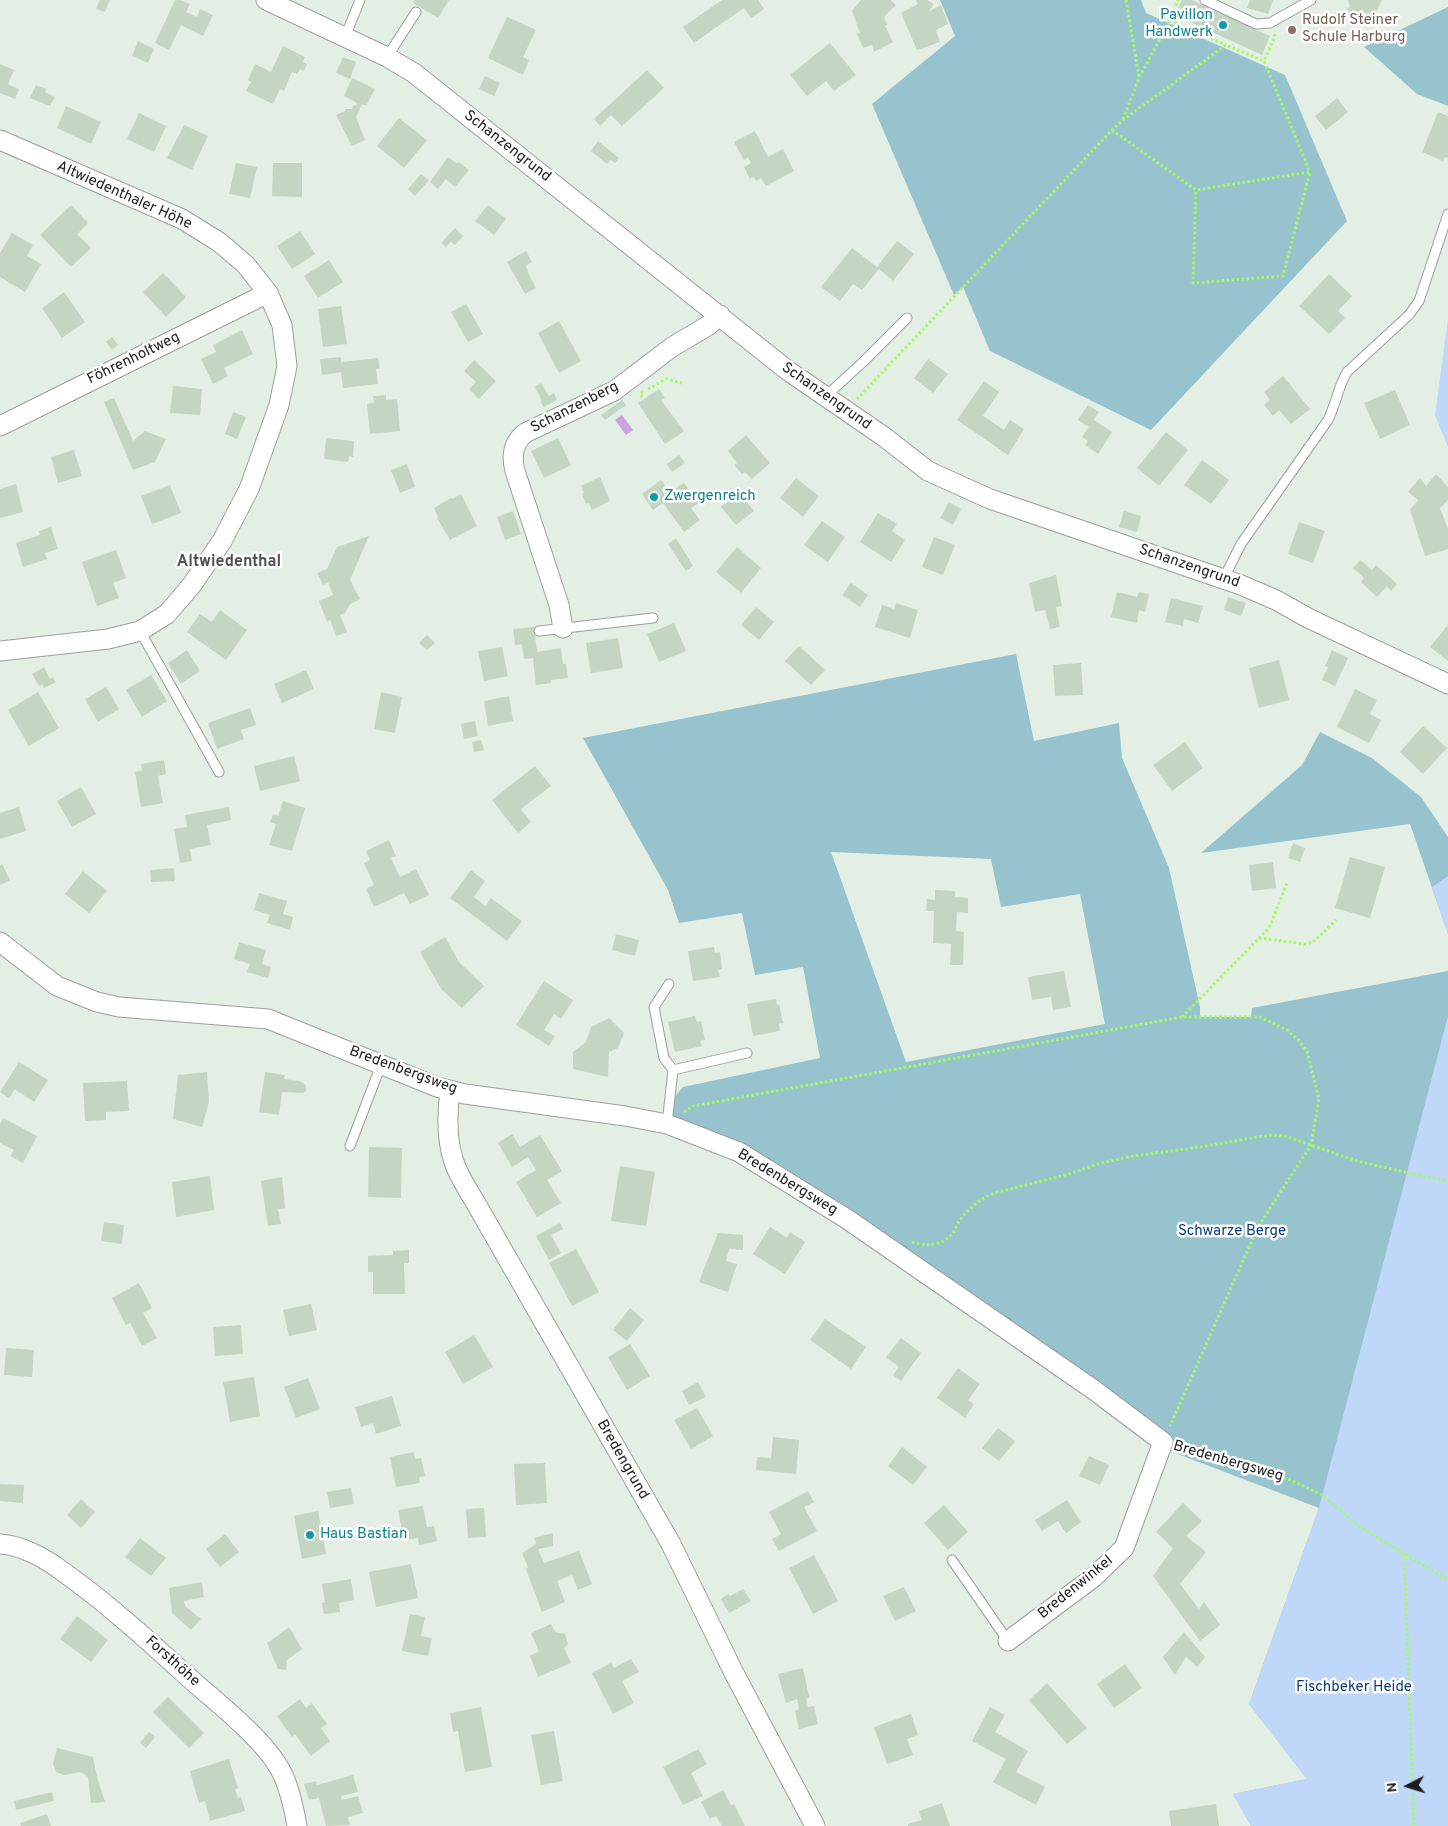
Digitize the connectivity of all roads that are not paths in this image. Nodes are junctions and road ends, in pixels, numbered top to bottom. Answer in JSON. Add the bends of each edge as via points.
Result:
{"nodes":[{"id":1,"x":266,"y":0,"type":"edge"},
{"id":2,"x":360,"y":0,"type":"edge"},
{"id":3,"x":1205,"y":0,"type":"edge"},
{"id":4,"x":1311,"y":0,"type":"edge"},
{"id":5,"x":416,"y":12,"type":"dead end"},
{"id":6,"x":345,"y":37,"type":"junction"},
{"id":7,"x":387,"y":57,"type":"junction"},
{"id":8,"x":0,"y":140,"type":"edge"},
{"id":9,"x":1448,"y":214,"type":"edge"},
{"id":10,"x":268,"y":293,"type":"junction"},
{"id":11,"x":720,"y":316,"type":"junction"},
{"id":12,"x":907,"y":318,"type":"dead end"},
{"id":13,"x":826,"y":396,"type":"junction"},
{"id":14,"x":0,"y":426,"type":"edge"},
{"id":15,"x":1224,"y":578,"type":"junction"},
{"id":16,"x":653,"y":618,"type":"dead end"},
{"id":17,"x":563,"y":628,"type":"junction"},
{"id":18,"x":140,"y":631,"type":"junction"},
{"id":19,"x":539,"y":631,"type":"dead end"},
{"id":20,"x":0,"y":651,"type":"edge"},
{"id":21,"x":1448,"y":684,"type":"edge"},
{"id":22,"x":220,"y":772,"type":"dead end"},
{"id":23,"x":0,"y":942,"type":"edge"},
{"id":24,"x":669,"y":984,"type":"dead end"},
{"id":25,"x":747,"y":1053,"type":"dead end"},
{"id":26,"x":381,"y":1065,"type":"junction"},
{"id":27,"x":673,"y":1070,"type":"junction"},
{"id":28,"x":450,"y":1091,"type":"junction"},
{"id":29,"x":667,"y":1124,"type":"junction"},
{"id":30,"x":350,"y":1146,"type":"dead end"},
{"id":31,"x":1163,"y":1442,"type":"joint"},
{"id":32,"x":0,"y":1544,"type":"edge"},
{"id":33,"x":952,"y":1560,"type":"dead end"},
{"id":34,"x":1008,"y":1641,"type":"joint"},
{"id":35,"x":297,"y":1826,"type":"edge"},
{"id":36,"x":815,"y":1826,"type":"edge"}],
"edges":[{"from":1,"to":6,"type":"street","name":"Schanzengrund"},
{"from":2,"to":6,"type":"lane"},
{"from":3,"to":4,"type":"lane","via":[[1256,24],[1270,23]]},
{"from":5,"to":7,"type":"lane"},
{"from":6,"to":7,"type":"street","name":"Schanzengrund"},
{"from":7,"to":11,"type":"street","name":"Schanzengrund","via":[[414,73]]},
{"from":8,"to":10,"type":"street","name":"Altwiedenthaler Höhe","via":[[182,219],[219,242],[245,264]]},
{"from":9,"to":15,"type":"lane","via":[[1419,301],[1409,315],[1347,372],[1328,420],[1240,544]]},
{"from":10,"to":14,"type":"street","name":"Föhrenholtweg"},
{"from":10,"to":18,"type":"street","name":"Altwiedenthaler Höhe","via":[[282,325],[287,366],[279,405],[249,489],[222,541],[190,586],[166,614]]},
{"from":11,"to":13,"type":"street","name":"Schanzengrund","via":[[787,370]]},
{"from":11,"to":17,"type":"street","name":"Schanzenberg","via":[[614,391],[525,433],[516,442],[513,464],[560,605]]},
{"from":12,"to":13,"type":"lane"},
{"from":13,"to":15,"type":"street","name":"Schanzengrund","via":[[928,471],[960,486],[1027,512]]},
{"from":15,"to":21,"type":"street","name":"Schanzengrund"},
{"from":16,"to":17,"type":"lane"},
{"from":17,"to":19,"type":"lane"},
{"from":18,"to":20,"type":"street","name":"Altwiedenthaler Höhe","via":[[108,640]]},
{"from":18,"to":22,"type":"lane"},
{"from":23,"to":26,"type":"street","name":"Bredenbergsweg","via":[[57,986],[97,1002],[119,1008],[268,1019]]},
{"from":24,"to":27,"type":"lane","via":[[654,1007],[664,1058]]},
{"from":25,"to":27,"type":"lane"},
{"from":26,"to":28,"type":"street","name":"Bredenbergsweg"},
{"from":26,"to":30,"type":"lane"},
{"from":27,"to":29,"type":"lane"},
{"from":28,"to":29,"type":"street","name":"Bredenbergsweg"},
{"from":28,"to":36,"type":"street","name":"Bredengrund","via":[[449,1143],[454,1162],[671,1544],[734,1673]]},
{"from":29,"to":31,"type":"street","name":"Bredenbergsweg","via":[[739,1152],[847,1219],[1094,1390]]},
{"from":31,"to":34,"type":"street","name":"Bredenwinkel","via":[[1124,1548],[1094,1577]]},
{"from":32,"to":35,"type":"street","name":"Forsthöhe","via":[[30,1552],[61,1570],[136,1630],[226,1710],[259,1742],[281,1771]]},
{"from":33,"to":34,"type":"lane"}]}
